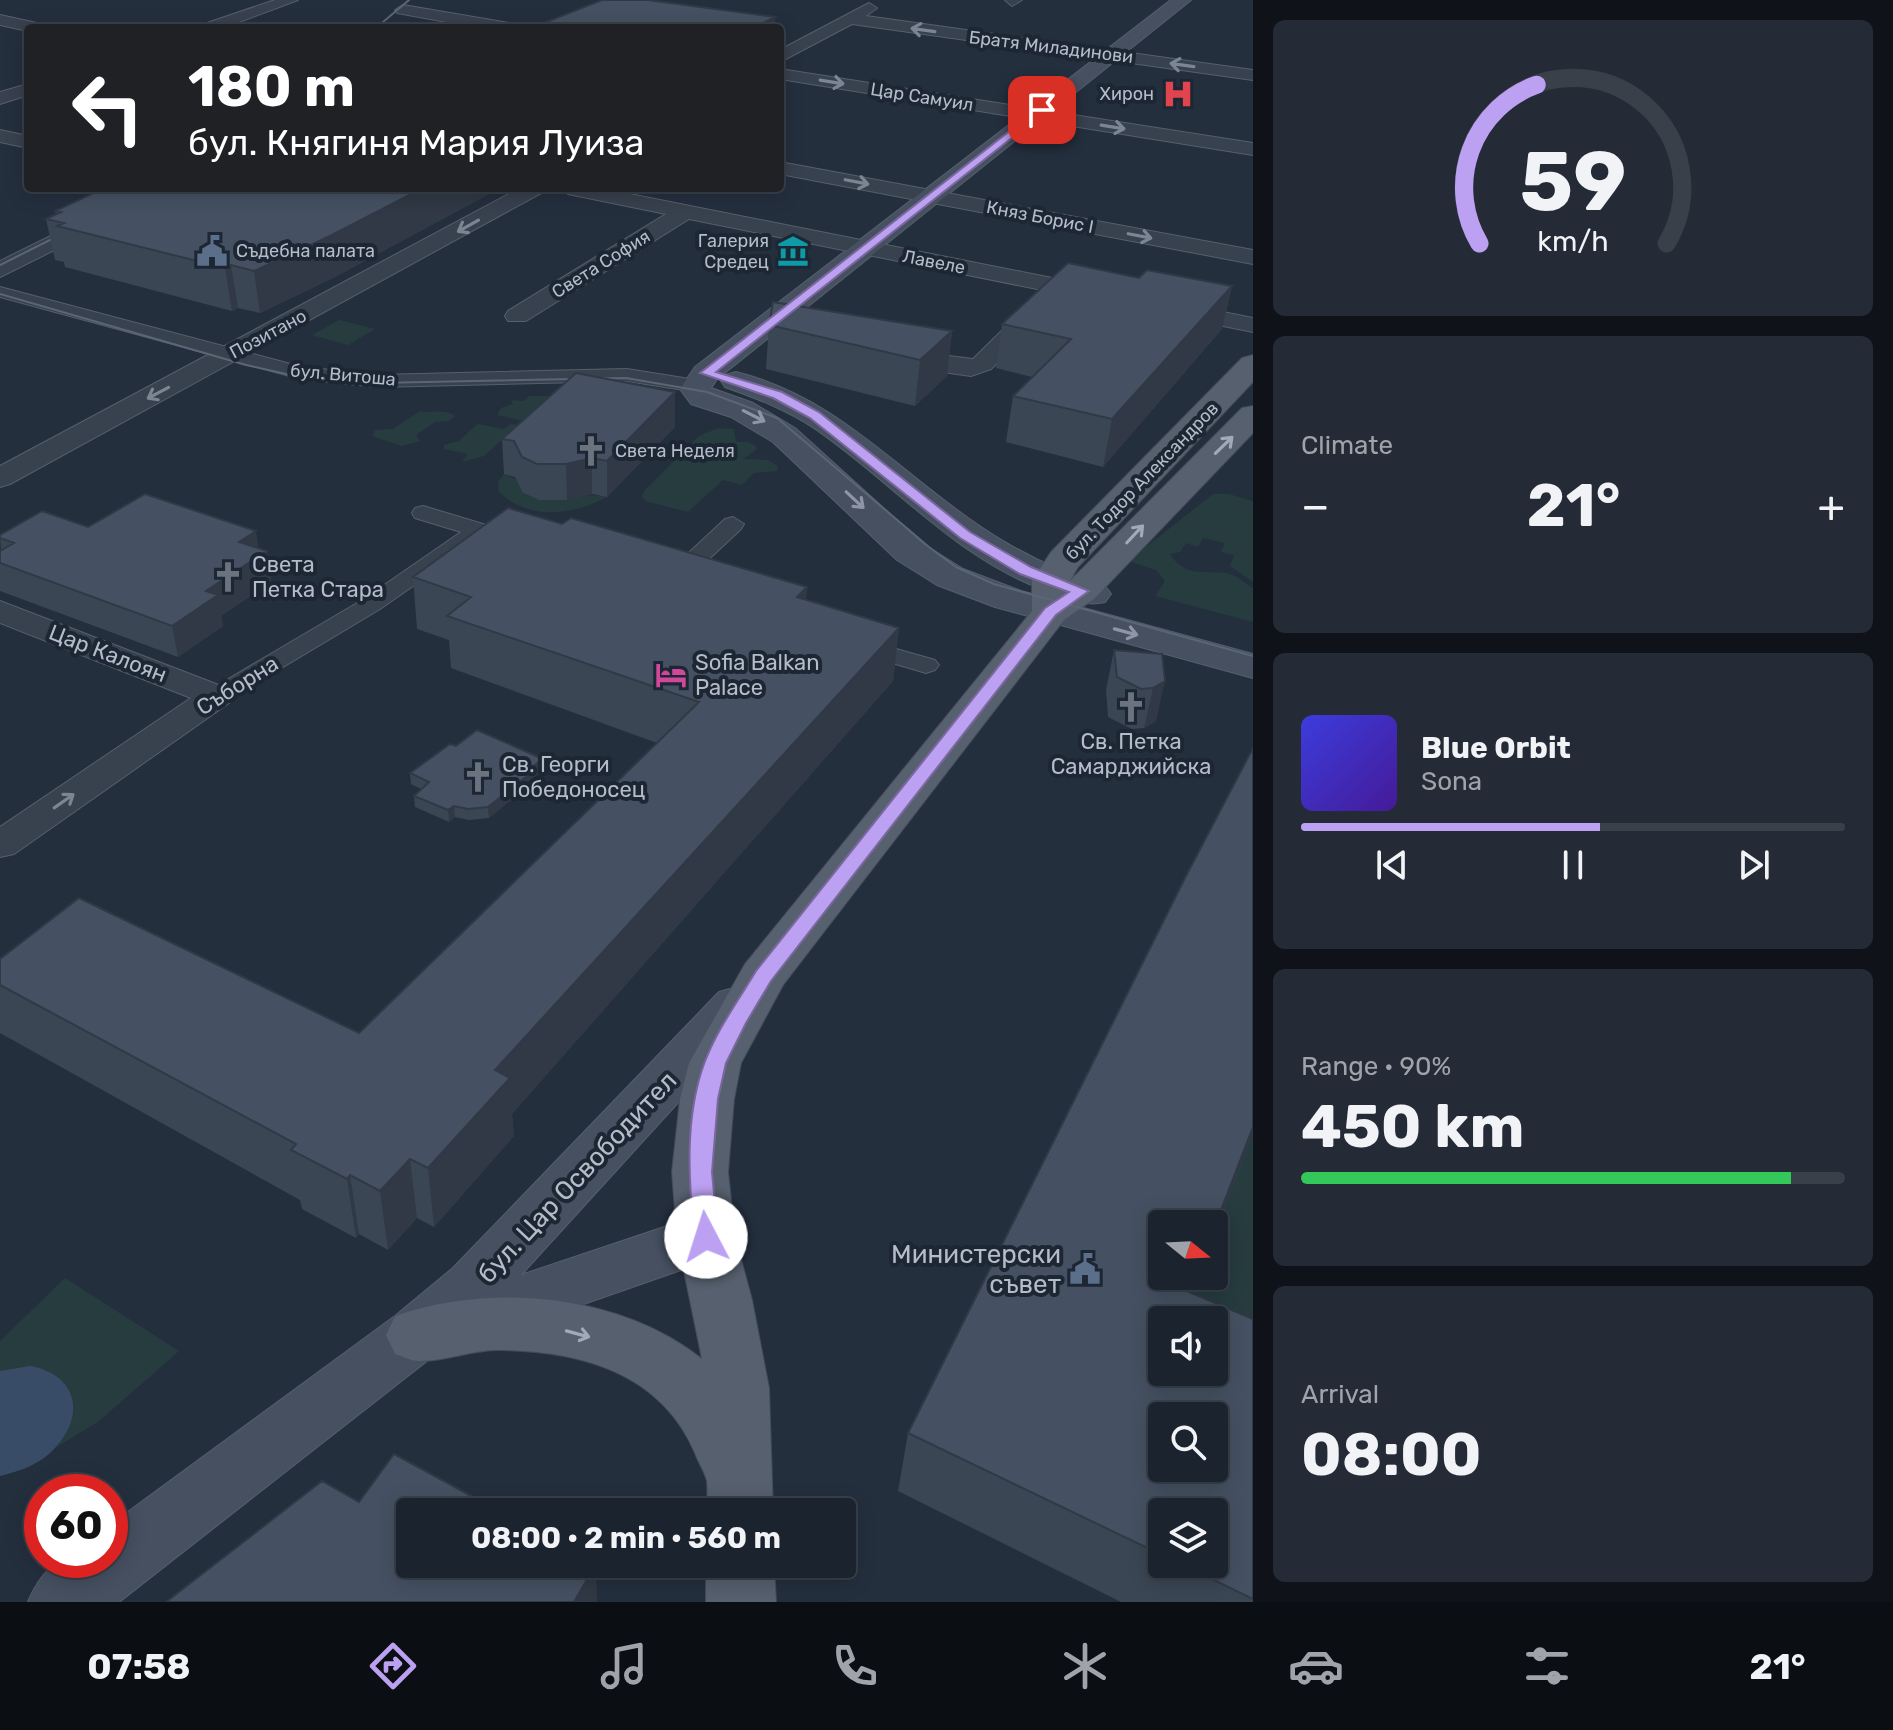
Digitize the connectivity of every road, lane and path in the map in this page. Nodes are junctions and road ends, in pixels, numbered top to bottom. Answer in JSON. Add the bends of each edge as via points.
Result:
{"nodes":[{"id":1,"x":290,"y":0,"type":"edge"},
{"id":2,"x":885,"y":0,"type":"edge"},
{"id":3,"x":1182,"y":0,"type":"edge"},
{"id":4,"x":404,"y":10,"type":"edge"},
{"id":5,"x":849,"y":19,"type":"junction"},
{"id":6,"x":0,"y":20,"type":"edge"},
{"id":7,"x":24,"y":24,"type":"edge"},
{"id":8,"x":219,"y":24,"type":"edge"},
{"id":9,"x":486,"y":24,"type":"edge"},
{"id":10,"x":24,"y":28,"type":"edge"},
{"id":11,"x":0,"y":32,"type":"edge"},
{"id":12,"x":788,"y":46,"type":"edge"},
{"id":13,"x":1111,"y":56,"type":"junction"},
{"id":14,"x":784,"y":75,"type":"edge"},
{"id":15,"x":1253,"y":75,"type":"edge"},
{"id":16,"x":24,"y":90,"type":"edge"},
{"id":17,"x":0,"y":98,"type":"edge"},
{"id":18,"x":1036,"y":115,"type":"junction"},
{"id":19,"x":0,"y":136,"type":"edge"},
{"id":20,"x":24,"y":141,"type":"edge"},
{"id":21,"x":1253,"y":149,"type":"edge"},
{"id":22,"x":784,"y":169,"type":"edge"},
{"id":23,"x":156,"y":192,"type":"edge"},
{"id":24,"x":529,"y":192,"type":"edge"},
{"id":25,"x":588,"y":192,"type":"edge"},
{"id":26,"x":932,"y":196,"type":"junction"},
{"id":27,"x":685,"y":212,"type":"junction"},
{"id":28,"x":867,"y":248,"type":"junction"},
{"id":29,"x":1253,"y":257,"type":"edge"},
{"id":30,"x":0,"y":270,"type":"edge"},
{"id":31,"x":1061,"y":287,"type":"junction"},
{"id":32,"x":0,"y":292,"type":"edge"},
{"id":33,"x":1118,"y":298,"type":"edge"},
{"id":34,"x":1146,"y":304,"type":"edge"},
{"id":35,"x":517,"y":316,"type":"dead end"},
{"id":36,"x":1253,"y":325,"type":"edge"},
{"id":37,"x":875,"y":354,"type":"edge"},
{"id":38,"x":227,"y":356,"type":"junction"},
{"id":39,"x":1253,"y":364,"type":"edge"},
{"id":40,"x":701,"y":380,"type":"junction"},
{"id":41,"x":1253,"y":415,"type":"edge"},
{"id":42,"x":0,"y":478,"type":"edge"},
{"id":43,"x":423,"y":513,"type":"dead end"},
{"id":44,"x":733,"y":524,"type":"dead end"},
{"id":45,"x":479,"y":530,"type":"junction"},
{"id":46,"x":542,"y":549,"type":"edge"},
{"id":47,"x":1061,"y":595,"type":"junction"},
{"id":48,"x":697,"y":596,"type":"edge"},
{"id":49,"x":0,"y":611,"type":"edge"},
{"id":50,"x":1253,"y":637,"type":"edge"},
{"id":51,"x":834,"y":638,"type":"edge"},
{"id":52,"x":926,"y":665,"type":"dead end"},
{"id":53,"x":1253,"y":666,"type":"edge"},
{"id":54,"x":217,"y":696,"type":"junction"},
{"id":55,"x":0,"y":845,"type":"edge"},
{"id":56,"x":763,"y":976,"type":"junction"},
{"id":57,"x":706,"y":1237,"type":"junction"},
{"id":58,"x":417,"y":1335,"type":"junction"},
{"id":59,"x":740,"y":1497,"type":"edge"},
{"id":60,"x":740,"y":1578,"type":"edge"},
{"id":61,"x":63,"y":1602,"type":"edge"},
{"id":62,"x":741,"y":1602,"type":"edge"}],
"edges":[{"from":1,"to":8,"type":"street"},
{"from":2,"to":5,"type":"street"},
{"from":3,"to":13,"type":"main road"},
{"from":4,"to":9,"type":"street"},
{"from":5,"to":12,"type":"street"},
{"from":13,"to":5,"type":"street","name":"Братя Миладинови","one_way":true},
{"from":6,"to":7,"type":"street"},
{"from":10,"to":11,"type":"street"},
{"from":15,"to":13,"type":"street","name":"Братя Миладинови","one_way":true},
{"from":13,"to":18,"type":"main road"},
{"from":14,"to":18,"type":"street","name":"Цар Самуил","one_way":true},
{"from":16,"to":17,"type":"street"},
{"from":18,"to":21,"type":"street","name":"Цар Самуил","one_way":true},
{"from":18,"to":26,"type":"main road"},
{"from":19,"to":20,"type":"street"},
{"from":22,"to":26,"type":"street","name":"Княз Борис I","one_way":true},
{"from":23,"to":30,"type":"street"},
{"from":24,"to":38,"type":"street","name":"Позитано","one_way":true},
{"from":25,"to":27,"type":"street","name":"Лавеле"},
{"from":26,"to":28,"type":"main road"},
{"from":26,"to":29,"type":"street","name":"Княз Борис I","one_way":true},
{"from":27,"to":28,"type":"street","name":"Лавеле"},
{"from":27,"to":35,"type":"street","name":"Света София"},
{"from":28,"to":31,"type":"street","name":"Лавеле"},
{"from":28,"to":40,"type":"main road","via":[[772,335]]},
{"from":31,"to":33,"type":"street","name":"Лавеле"},
{"from":31,"to":37,"type":"street","via":[[982,364],[971,368]]},
{"from":32,"to":38,"type":"street","name":"бул. Витоша"},
{"from":34,"to":36,"type":"street"},
{"from":38,"to":40,"type":"street","name":"бул. Витоша","via":[[301,373],[378,381],[627,375]]},
{"from":38,"to":42,"type":"street","name":"Позитано","one_way":true},
{"from":39,"to":47,"type":"main road","name":"бул. Тодор Александров","via":[[1064,560]]},
{"from":40,"to":47,"type":"main road","via":[[697,393],[742,410],[784,435],[929,565],[974,588]]},
{"from":47,"to":41,"type":"main road","name":"бул. Тодор Александров","one_way":true},
{"from":43,"to":45,"type":"street"},
{"from":44,"to":48,"type":"street","via":[[659,585]]},
{"from":45,"to":46,"type":"street"},
{"from":45,"to":54,"type":"street","name":"Съборна","via":[[372,604]]},
{"from":47,"to":50,"type":"main road"},
{"from":47,"to":53,"type":"main road","one_way":true},
{"from":47,"to":56,"type":"main road"},
{"from":49,"to":54,"type":"street","name":"Цар Калоян"},
{"from":51,"to":52,"type":"street"},
{"from":55,"to":54,"type":"street","name":"Съборна","one_way":true},
{"from":56,"to":57,"type":"main road","via":[[715,1063],[707,1099],[700,1172]]},
{"from":56,"to":58,"type":"main road","name":"бул. Цар Освободител","via":[[484,1276]]},
{"from":57,"to":58,"type":"main road","name":"бул. Цар Освободител"},
{"from":57,"to":59,"type":"main road","via":[[738,1388]]},
{"from":58,"to":59,"type":"main road","one_way":true,"via":[[494,1324],[560,1329],[628,1347],[687,1385],[718,1432]]},
{"from":58,"to":61,"type":"main road","name":"бул. Цар Освободител"},
{"from":60,"to":62,"type":"main road"}]}
